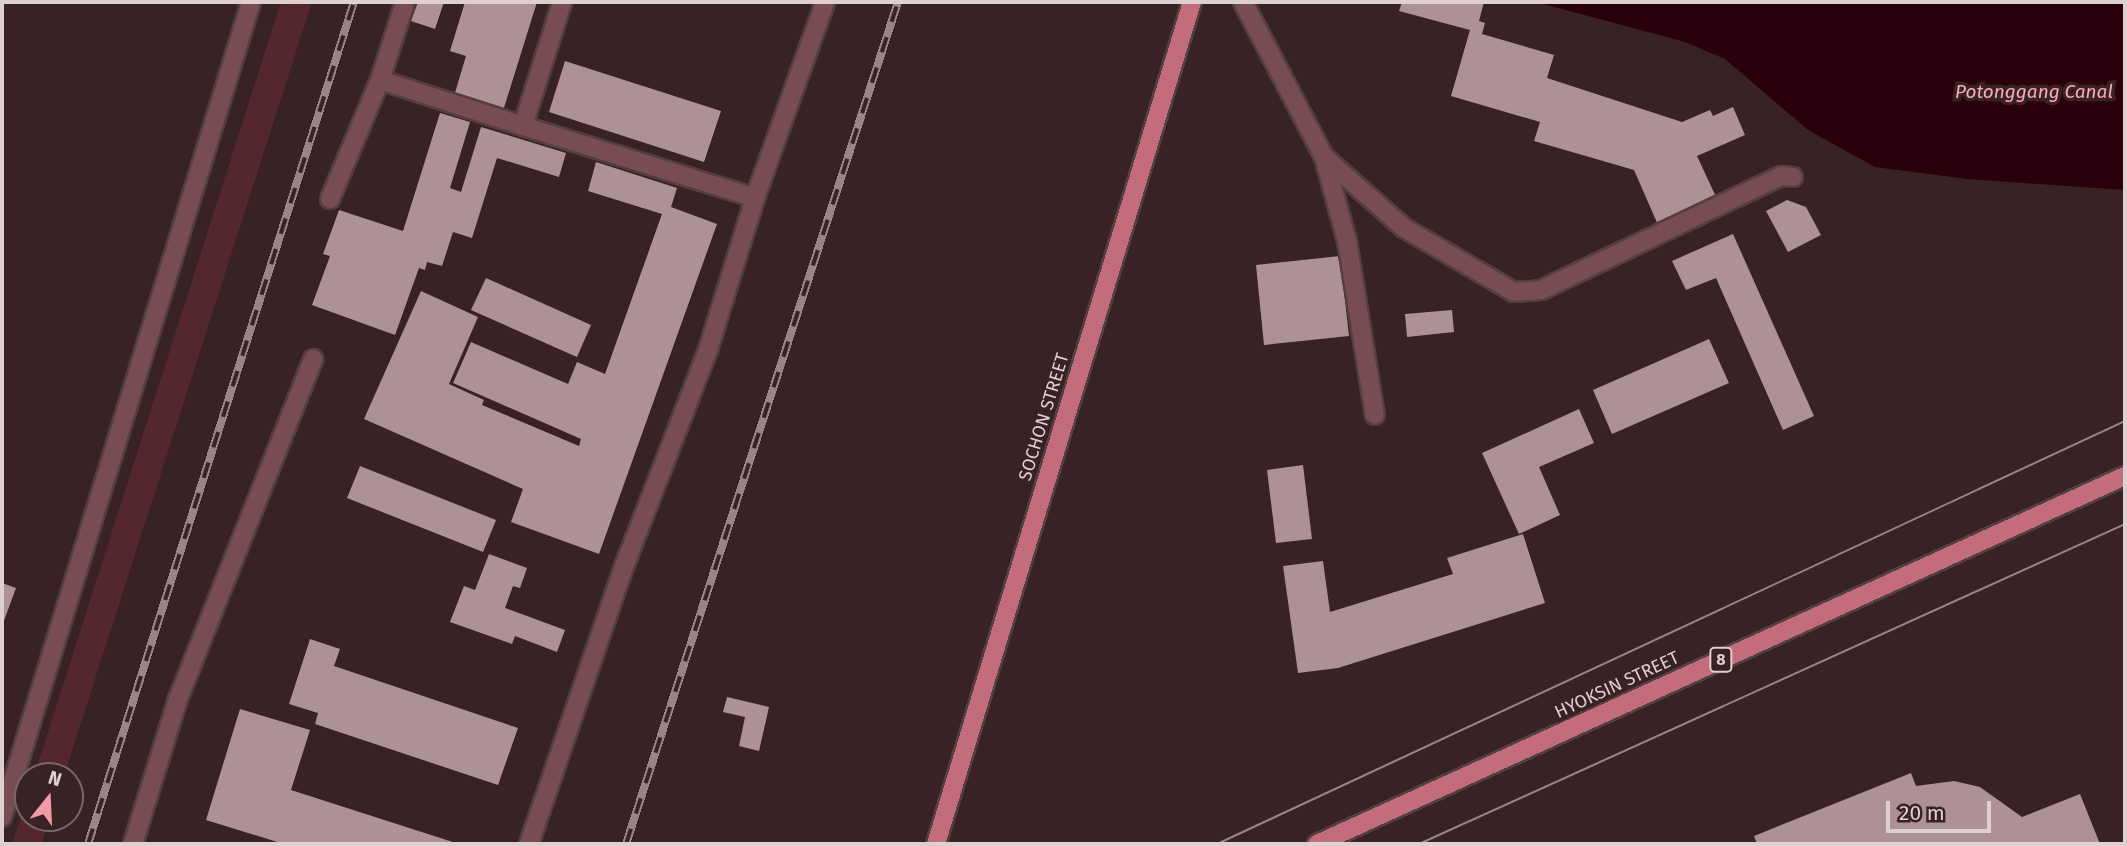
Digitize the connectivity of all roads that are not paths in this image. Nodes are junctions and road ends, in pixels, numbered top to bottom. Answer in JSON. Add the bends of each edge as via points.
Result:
{"nodes":[{"id":1,"x":251,"y":2,"type":"edge"},
{"id":2,"x":405,"y":2,"type":"edge"},
{"id":3,"x":562,"y":2,"type":"edge"},
{"id":4,"x":825,"y":2,"type":"edge"},
{"id":5,"x":1192,"y":2,"type":"edge"},
{"id":6,"x":1243,"y":2,"type":"edge"},
{"id":7,"x":380,"y":80,"type":"junction"},
{"id":8,"x":523,"y":126,"type":"junction"},
{"id":9,"x":1324,"y":157,"type":"junction"},
{"id":10,"x":1793,"y":177,"type":"dead end"},
{"id":11,"x":755,"y":198,"type":"junction"},
{"id":12,"x":330,"y":200,"type":"dead end"},
{"id":13,"x":313,"y":359,"type":"dead end"},
{"id":14,"x":1375,"y":415,"type":"dead end"},
{"id":15,"x":2125,"y":476,"type":"edge"},
{"id":16,"x":2,"y":817,"type":"edge"},
{"id":17,"x":133,"y":844,"type":"edge"},
{"id":18,"x":529,"y":844,"type":"edge"},
{"id":19,"x":936,"y":844,"type":"edge"},
{"id":20,"x":1317,"y":844,"type":"edge"}],
"edges":[{"from":1,"to":16,"type":"lane"},
{"from":2,"to":7,"type":"lane"},
{"from":3,"to":8,"type":"lane"},
{"from":4,"to":11,"type":"lane"},
{"from":5,"to":19,"type":"main road","name":"SOCHON STREET"},
{"from":6,"to":9,"type":"lane"},
{"from":7,"to":8,"type":"lane"},
{"from":7,"to":12,"type":"lane"},
{"from":8,"to":11,"type":"lane"},
{"from":9,"to":10,"type":"lane","via":[[1404,228],[1514,292],[1541,290],[1781,176]]},
{"from":9,"to":14,"type":"lane","via":[[1347,241]]},
{"from":11,"to":18,"type":"lane","via":[[708,350],[625,564]]},
{"from":13,"to":17,"type":"lane","via":[[178,699]]},
{"from":15,"to":20,"type":"main road","name":"HYOKSIN STREET","number":"8"}]}
